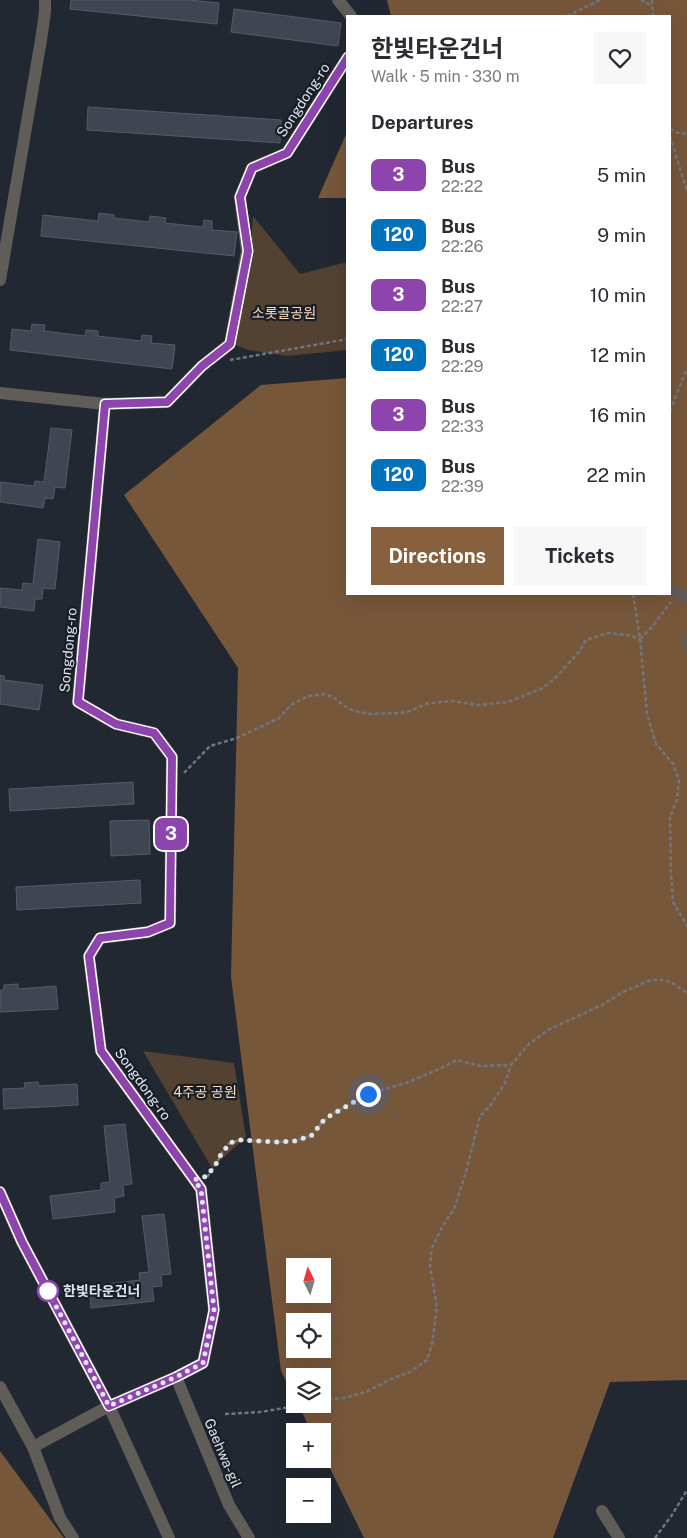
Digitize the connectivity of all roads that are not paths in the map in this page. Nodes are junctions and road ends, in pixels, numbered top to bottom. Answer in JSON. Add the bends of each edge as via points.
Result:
{"nodes":[{"id":1,"x":45,"y":0,"type":"edge"},
{"id":2,"x":338,"y":0,"type":"edge"},
{"id":3,"x":351,"y":15,"type":"edge"},
{"id":4,"x":346,"y":60,"type":"edge"},
{"id":5,"x":0,"y":280,"type":"edge"},
{"id":6,"x":0,"y":393,"type":"edge"},
{"id":7,"x":105,"y":404,"type":"junction"},
{"id":8,"x":687,"y":639,"type":"edge"},
{"id":9,"x":687,"y":643,"type":"edge"},
{"id":10,"x":0,"y":1192,"type":"edge"},
{"id":11,"x":176,"y":1377,"type":"junction"},
{"id":12,"x":0,"y":1387,"type":"edge"},
{"id":13,"x":109,"y":1406,"type":"junction"},
{"id":14,"x":33,"y":1447,"type":"junction"},
{"id":15,"x":602,"y":1511,"type":"dead end"},
{"id":16,"x":73,"y":1538,"type":"edge"},
{"id":17,"x":169,"y":1538,"type":"edge"},
{"id":18,"x":249,"y":1538,"type":"edge"},
{"id":19,"x":619,"y":1538,"type":"edge"}],
"edges":[{"from":1,"to":5,"type":"street"},
{"from":2,"to":3,"type":"street"},
{"from":4,"to":7,"type":"street","name":"Songdong-ro","via":[[287,153],[252,168],[240,197],[248,251],[230,344],[167,402]]},
{"from":6,"to":7,"type":"street","name":"Songdong-ro"},
{"from":7,"to":11,"type":"street","name":"Songdong-ro","via":[[78,702],[116,724],[154,733],[172,757],[170,923],[148,932],[100,938],[89,956],[101,1051],[201,1189],[214,1310],[203,1363]]},
{"from":8,"to":9,"type":"street"},
{"from":10,"to":13,"type":"street","via":[[22,1242]]},
{"from":11,"to":13,"type":"street","name":"Songdong-ro"},
{"from":11,"to":18,"type":"street","name":"Gaehwa-gil","via":[[229,1505]]},
{"from":12,"to":14,"type":"street"},
{"from":13,"to":14,"type":"street","name":"Songdong-ro"},
{"from":13,"to":17,"type":"street"},
{"from":14,"to":16,"type":"street","via":[[60,1518]]},
{"from":15,"to":19,"type":"street"}]}
